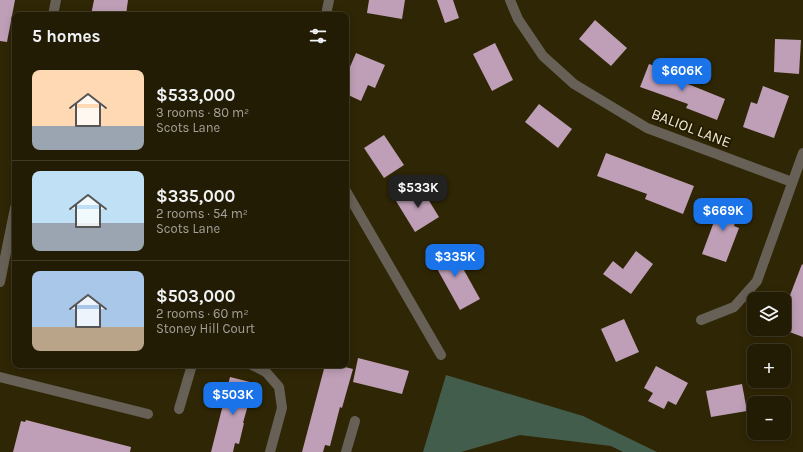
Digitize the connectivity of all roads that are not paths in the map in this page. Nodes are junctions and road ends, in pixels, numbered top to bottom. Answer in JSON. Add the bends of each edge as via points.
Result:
{"nodes":[{"id":1,"x":56,"y":0,"type":"edge"},
{"id":2,"x":329,"y":0,"type":"edge"},
{"id":3,"x":510,"y":0,"type":"edge"},
{"id":4,"x":54,"y":12,"type":"edge"},
{"id":5,"x":327,"y":12,"type":"edge"},
{"id":6,"x":803,"y":153,"type":"edge"},
{"id":7,"x":792,"y":182,"type":"junction"},
{"id":8,"x":349,"y":196,"type":"edge"},
{"id":9,"x":12,"y":223,"type":"edge"},
{"id":10,"x":0,"y":282,"type":"edge"},
{"id":11,"x":701,"y":320,"type":"dead end"},
{"id":12,"x":441,"y":356,"type":"dead end"},
{"id":13,"x":191,"y":368,"type":"edge"},
{"id":14,"x":258,"y":368,"type":"edge"},
{"id":15,"x":0,"y":377,"type":"edge"},
{"id":16,"x":179,"y":408,"type":"dead end"},
{"id":17,"x":148,"y":414,"type":"dead end"},
{"id":18,"x":355,"y":421,"type":"dead end"},
{"id":19,"x":270,"y":452,"type":"edge"},
{"id":20,"x":346,"y":452,"type":"edge"}],
"edges":[{"from":1,"to":4,"type":"street"},
{"from":2,"to":5,"type":"street"},
{"from":3,"to":7,"type":"street","name":"BALIOL LANE","via":[[518,19],[543,56],[574,84],[647,128]]},
{"from":6,"to":7,"type":"street"},
{"from":7,"to":11,"type":"street","via":[[757,281],[734,307]]},
{"from":8,"to":12,"type":"street"},
{"from":9,"to":10,"type":"street"},
{"from":13,"to":16,"type":"street"},
{"from":14,"to":19,"type":"street","via":[[266,372],[279,387],[282,408]]},
{"from":15,"to":17,"type":"street"},
{"from":18,"to":20,"type":"street"}]}
